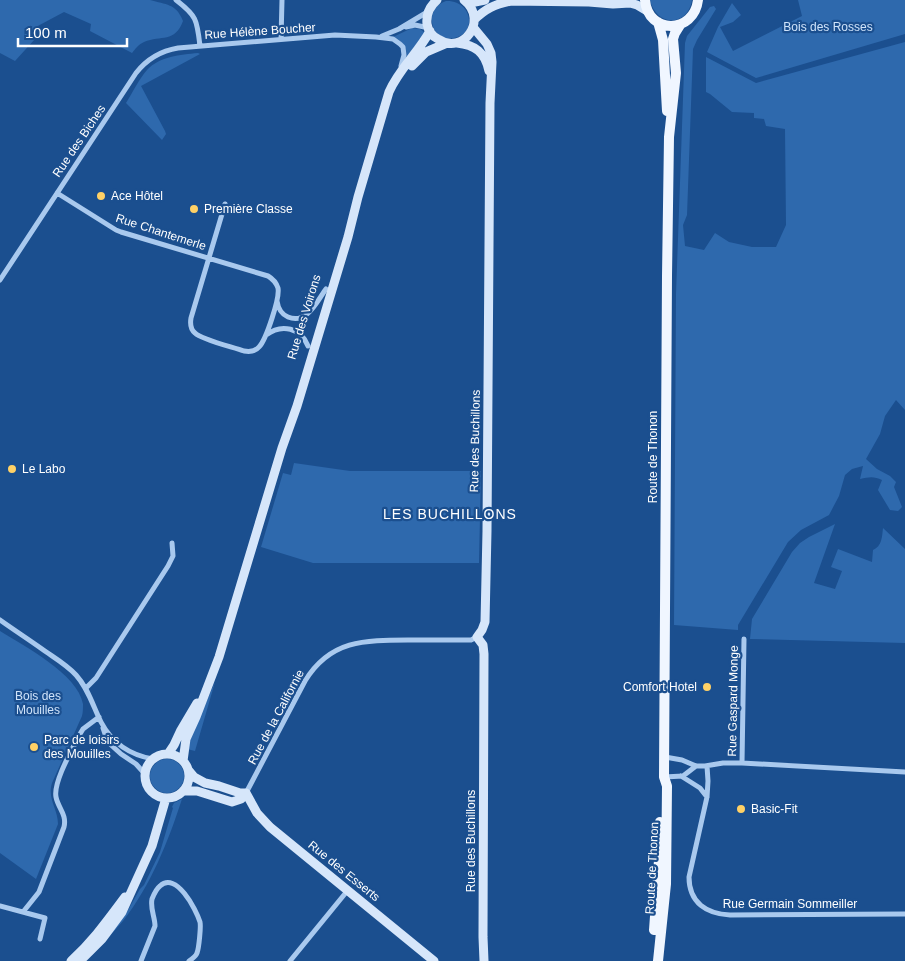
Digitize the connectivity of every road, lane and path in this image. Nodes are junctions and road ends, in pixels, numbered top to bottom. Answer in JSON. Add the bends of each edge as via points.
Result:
{"nodes":[{"id":1,"x":176,"y":0,"type":"edge"},
{"id":2,"x":282,"y":0,"type":"edge"},
{"id":3,"x":438,"y":0,"type":"edge"},
{"id":4,"x":485,"y":0,"type":"edge"},
{"id":5,"x":698,"y":0,"type":"edge"},
{"id":6,"x":465,"y":1,"type":"edge"},
{"id":7,"x":646,"y":5,"type":"edge"},
{"id":8,"x":429,"y":7,"type":"edge"},
{"id":9,"x":658,"y":22,"type":"junction"},
{"id":10,"x":474,"y":23,"type":"junction"},
{"id":11,"x":680,"y":25,"type":"junction"},
{"id":12,"x":399,"y":29,"type":"junction"},
{"id":13,"x":429,"y":30,"type":"junction"},
{"id":14,"x":376,"y":37,"type":"junction"},
{"id":15,"x":281,"y":39,"type":"junction"},
{"id":16,"x":452,"y":43,"type":"junction"},
{"id":17,"x":200,"y":46,"type":"junction"},
{"id":18,"x":396,"y":78,"type":"junction"},
{"id":19,"x":490,"y":79,"type":"junction"},
{"id":20,"x":384,"y":111,"type":"junction"},
{"id":21,"x":670,"y":137,"type":"junction"},
{"id":22,"x":57,"y":193,"type":"junction"},
{"id":23,"x":358,"y":196,"type":"junction"},
{"id":24,"x":225,"y":204,"type":"dead end"},
{"id":25,"x":208,"y":258,"type":"junction"},
{"id":26,"x":0,"y":280,"type":"edge"},
{"id":27,"x":326,"y":289,"type":"junction"},
{"id":28,"x":277,"y":301,"type":"junction"},
{"id":29,"x":266,"y":336,"type":"junction"},
{"id":30,"x":308,"y":346,"type":"junction"},
{"id":31,"x":282,"y":448,"type":"junction"},
{"id":32,"x":172,"y":543,"type":"dead end"},
{"id":33,"x":0,"y":620,"type":"edge"},
{"id":34,"x":477,"y":637,"type":"junction"},
{"id":35,"x":744,"y":639,"type":"dead end"},
{"id":36,"x":86,"y":688,"type":"junction"},
{"id":37,"x":206,"y":688,"type":"junction"},
{"id":38,"x":99,"y":717,"type":"junction"},
{"id":39,"x":103,"y":725,"type":"junction"},
{"id":40,"x":168,"y":754,"type":"junction"},
{"id":41,"x":664,"y":757,"type":"junction"},
{"id":42,"x":153,"y":759,"type":"junction"},
{"id":43,"x":183,"y":761,"type":"junction"},
{"id":44,"x":742,"y":764,"type":"junction"},
{"id":45,"x":696,"y":766,"type":"junction"},
{"id":46,"x":707,"y":766,"type":"junction"},
{"id":47,"x":189,"y":771,"type":"junction"},
{"id":48,"x":905,"y":772,"type":"edge"},
{"id":49,"x":145,"y":774,"type":"junction"},
{"id":50,"x":664,"y":776,"type":"junction"},
{"id":51,"x":681,"y":776,"type":"junction"},
{"id":52,"x":183,"y":791,"type":"junction"},
{"id":53,"x":246,"y":793,"type":"junction"},
{"id":54,"x":707,"y":797,"type":"junction"},
{"id":55,"x":166,"y":798,"type":"junction"},
{"id":56,"x":133,"y":887,"type":"junction"},
{"id":57,"x":348,"y":890,"type":"junction"},
{"id":58,"x":0,"y":906,"type":"edge"},
{"id":59,"x":23,"y":912,"type":"junction"},
{"id":60,"x":905,"y":914,"type":"edge"},
{"id":61,"x":40,"y":939,"type":"dead end"},
{"id":62,"x":482,"y":948,"type":"junction"},
{"id":63,"x":71,"y":961,"type":"edge"},
{"id":64,"x":80,"y":961,"type":"edge"},
{"id":65,"x":140,"y":961,"type":"edge"},
{"id":66,"x":189,"y":961,"type":"edge"},
{"id":67,"x":290,"y":961,"type":"edge"},
{"id":68,"x":434,"y":961,"type":"edge"},
{"id":69,"x":478,"y":961,"type":"edge"},
{"id":70,"x":484,"y":961,"type":"edge"},
{"id":71,"x":652,"y":961,"type":"edge"},
{"id":72,"x":658,"y":961,"type":"edge"}],
"edges":[{"from":1,"to":17,"type":"street","name":"Rue Hélène Boucher","via":[[194,17]]},
{"from":2,"to":15,"type":"street"},
{"from":3,"to":8,"type":"street"},
{"from":4,"to":6,"type":"street"},
{"from":5,"to":11,"type":"main road","via":[[693,14]]},
{"from":6,"to":10,"type":"street","name":"Rue des Buchillons","via":[[472,10]]},
{"from":7,"to":9,"type":"main road"},
{"from":7,"to":10,"type":"street","via":[[513,1],[484,10]]},
{"from":8,"to":12,"type":"street","name":"Rue Hélène Boucher"},
{"from":8,"to":13,"type":"street"},
{"from":9,"to":11,"type":"main road"},
{"from":9,"to":21,"type":"main road","name":"Route de Thonon","via":[[663,40]]},
{"from":10,"to":16,"type":"street","name":"Rue des Voirons","via":[[468,36]]},
{"from":10,"to":19,"type":"street","name":"Rue des Buchillons","via":[[492,58]]},
{"from":11,"to":21,"type":"main road","name":"Route de Thonon","via":[[674,39],[676,73]]},
{"from":12,"to":13,"type":"street","name":"Rue Hélène Boucher","via":[[416,25]]},
{"from":12,"to":14,"type":"street","name":"Rue Hélène Boucher"},
{"from":13,"to":16,"type":"street","name":"Rue des Buchillons","via":[[438,40]]},
{"from":13,"to":18,"type":"street","name":"Rue des Voirons"},
{"from":14,"to":15,"type":"street","name":"Rue Hélène Boucher","via":[[338,35]]},
{"from":14,"to":18,"type":"street","name":"Rue Hélène Boucher","via":[[393,39],[402,46],[404,57]]},
{"from":15,"to":17,"type":"street","name":"Rue Hélène Boucher"},
{"from":16,"to":19,"type":"street","name":"Rue des Buchillons","via":[[470,46],[482,54]]},
{"from":16,"to":20,"type":"street","name":"Rue des Voirons","via":[[430,49],[416,62]]},
{"from":17,"to":22,"type":"street","name":"Rue des Biches","via":[[164,51],[145,62]]},
{"from":18,"to":20,"type":"street","name":"Rue des Voirons"},
{"from":19,"to":34,"type":"street","name":"Rue des Buchillons","via":[[485,622]]},
{"from":20,"to":23,"type":"street","name":"Rue des Voirons"},
{"from":21,"to":41,"type":"main road","name":"Route de Thonon","via":[[666,286]]},
{"from":22,"to":25,"type":"street","name":"Rue Chantemerle","via":[[116,230]]},
{"from":22,"to":26,"type":"street","name":"Rue des Biches"},
{"from":23,"to":27,"type":"street","name":"Rue des Voirons"},
{"from":23,"to":31,"type":"street","name":"Rue des Voirons"},
{"from":24,"to":25,"type":"street","name":"Rue Chantemerle"},
{"from":25,"to":28,"type":"street","name":"Rue Chantemerle","via":[[270,277],[278,288]]},
{"from":25,"to":29,"type":"street","name":"Rue Chantemerle","via":[[191,318],[194,332],[248,352],[259,347]]},
{"from":27,"to":28,"type":"street","name":"Rue Chantemerle","via":[[309,313],[299,318],[284,314]]},
{"from":27,"to":30,"type":"street","name":"Rue des Voirons"},
{"from":28,"to":29,"type":"street"},
{"from":29,"to":30,"type":"street","name":"Rue Chantemerle","via":[[276,330],[290,329],[301,335]]},
{"from":30,"to":31,"type":"street","name":"Rue des Voirons"},
{"from":31,"to":37,"type":"street","name":"Rue des Voirons","via":[[221,651]]},
{"from":32,"to":36,"type":"street","via":[[173,556],[168,566],[96,678]]},
{"from":33,"to":36,"type":"street","via":[[69,668]]},
{"from":34,"to":53,"type":"street","name":"Rue de la Californie","via":[[471,640],[369,640],[346,646],[329,656],[305,681]]},
{"from":34,"to":62,"type":"street","name":"Rue des Buchillons","via":[[484,654]]},
{"from":35,"to":44,"type":"street","name":"Rue Gaspard Monge"},
{"from":36,"to":38,"type":"street"},
{"from":37,"to":40,"type":"street","name":"Rue des Voirons"},
{"from":37,"to":43,"type":"street","name":"Rue des Voirons","via":[[187,736]]},
{"from":38,"to":39,"type":"street"},
{"from":38,"to":59,"type":"street","via":[[83,729],[58,779],[55,791],[65,822],[43,884]]},
{"from":39,"to":42,"type":"street","via":[[127,750]]},
{"from":39,"to":49,"type":"street","via":[[110,744]]},
{"from":40,"to":42,"type":"street"},
{"from":40,"to":43,"type":"street"},
{"from":41,"to":45,"type":"street"},
{"from":41,"to":50,"type":"main road","name":"Route de Thonon"},
{"from":42,"to":49,"type":"street"},
{"from":43,"to":47,"type":"street"},
{"from":44,"to":46,"type":"street"},
{"from":44,"to":48,"type":"street"},
{"from":45,"to":46,"type":"street"},
{"from":45,"to":51,"type":"street"},
{"from":46,"to":54,"type":"street","name":"Rue Germain Sommeiller"},
{"from":47,"to":52,"type":"street"},
{"from":47,"to":53,"type":"street","via":[[202,782]]},
{"from":49,"to":55,"type":"street","via":[[148,788]]},
{"from":50,"to":51,"type":"street"},
{"from":50,"to":71,"type":"main road","name":"Route de Thonon"},
{"from":50,"to":72,"type":"main road","name":"Route de Thonon","via":[[668,786],[666,879]]},
{"from":51,"to":54,"type":"street","via":[[700,788]]},
{"from":52,"to":53,"type":"street","via":[[197,791],[232,802]]},
{"from":52,"to":55,"type":"street"},
{"from":53,"to":57,"type":"street","name":"Rue des Esserts","via":[[263,820]]},
{"from":54,"to":60,"type":"street","name":"Rue Germain Sommeiller","via":[[689,880],[693,896],[708,910],[730,915]]},
{"from":55,"to":56,"type":"street","via":[[152,846]]},
{"from":56,"to":63,"type":"street","via":[[98,933]]},
{"from":56,"to":64,"type":"street","via":[[117,921]]},
{"from":57,"to":67,"type":"street"},
{"from":57,"to":68,"type":"street","name":"Rue des Esserts"},
{"from":58,"to":59,"type":"street"},
{"from":59,"to":61,"type":"street","via":[[45,918]]},
{"from":62,"to":69,"type":"street","name":"Rue des Buchillons"},
{"from":62,"to":70,"type":"street","name":"Rue des Buchillons"},
{"from":65,"to":66,"type":"street","via":[[155,926],[153,898],[165,882],[185,893],[201,924],[197,954]]}]}
